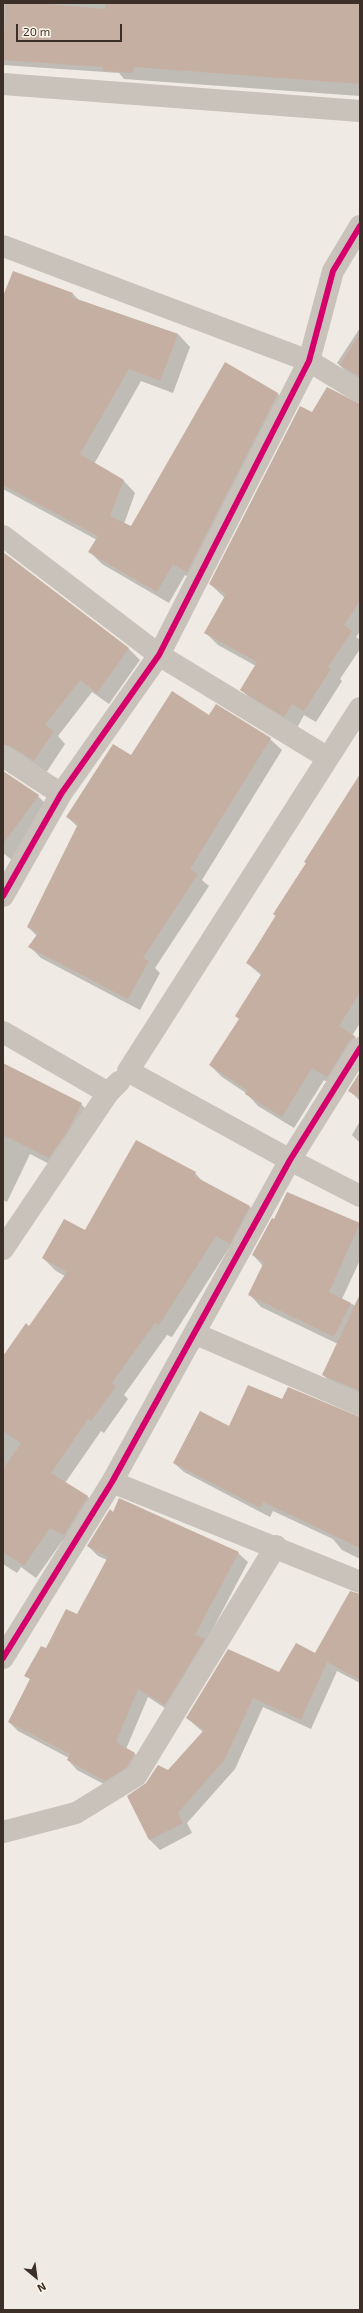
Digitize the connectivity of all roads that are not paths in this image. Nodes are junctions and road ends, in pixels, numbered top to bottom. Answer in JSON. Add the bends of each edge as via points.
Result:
{"nodes":[{"id":1,"x":3,"y":84,"type":"edge"},
{"id":2,"x":360,"y":111,"type":"edge"},
{"id":3,"x":360,"y":226,"type":"edge"},
{"id":4,"x":3,"y":246,"type":"edge"},
{"id":5,"x":309,"y":361,"type":"junction"},
{"id":6,"x":360,"y":392,"type":"edge"},
{"id":7,"x":3,"y":536,"type":"edge"},
{"id":8,"x":159,"y":655,"type":"junction"},
{"id":9,"x":360,"y":708,"type":"edge"},
{"id":10,"x":3,"y":756,"type":"edge"},
{"id":11,"x":328,"y":758,"type":"junction"},
{"id":12,"x":61,"y":794,"type":"junction"},
{"id":13,"x":3,"y":896,"type":"edge"},
{"id":14,"x":3,"y":1032,"type":"edge"},
{"id":15,"x":360,"y":1048,"type":"edge"},
{"id":16,"x":128,"y":1071,"type":"junction"},
{"id":17,"x":108,"y":1093,"type":"junction"},
{"id":18,"x":290,"y":1160,"type":"junction"},
{"id":19,"x":360,"y":1196,"type":"edge"},
{"id":20,"x":12,"y":1220,"type":"edge"},
{"id":21,"x":3,"y":1249,"type":"edge"},
{"id":22,"x":194,"y":1336,"type":"junction"},
{"id":23,"x":360,"y":1405,"type":"edge"},
{"id":24,"x":112,"y":1482,"type":"junction"},
{"id":25,"x":276,"y":1546,"type":"junction"},
{"id":26,"x":360,"y":1582,"type":"edge"},
{"id":27,"x":3,"y":1658,"type":"edge"},
{"id":28,"x":3,"y":1832,"type":"edge"}],
"edges":[{"from":1,"to":2,"type":"street"},
{"from":3,"to":5,"type":"street","via":[[333,271]]},
{"from":4,"to":5,"type":"street"},
{"from":5,"to":6,"type":"street"},
{"from":5,"to":8,"type":"street"},
{"from":7,"to":8,"type":"street"},
{"from":8,"to":11,"type":"street"},
{"from":8,"to":12,"type":"street"},
{"from":9,"to":11,"type":"street"},
{"from":10,"to":12,"type":"street"},
{"from":11,"to":16,"type":"street"},
{"from":12,"to":13,"type":"street"},
{"from":14,"to":17,"type":"street"},
{"from":15,"to":18,"type":"street"},
{"from":16,"to":17,"type":"street"},
{"from":16,"to":18,"type":"street"},
{"from":17,"to":20,"type":"street"},
{"from":18,"to":19,"type":"street"},
{"from":18,"to":22,"type":"street"},
{"from":20,"to":21,"type":"street"},
{"from":22,"to":23,"type":"street","via":[[203,1337]]},
{"from":22,"to":24,"type":"street"},
{"from":24,"to":25,"type":"street"},
{"from":24,"to":27,"type":"street"},
{"from":25,"to":26,"type":"street"},
{"from":25,"to":28,"type":"street","via":[[136,1776],[76,1813]]}]}
